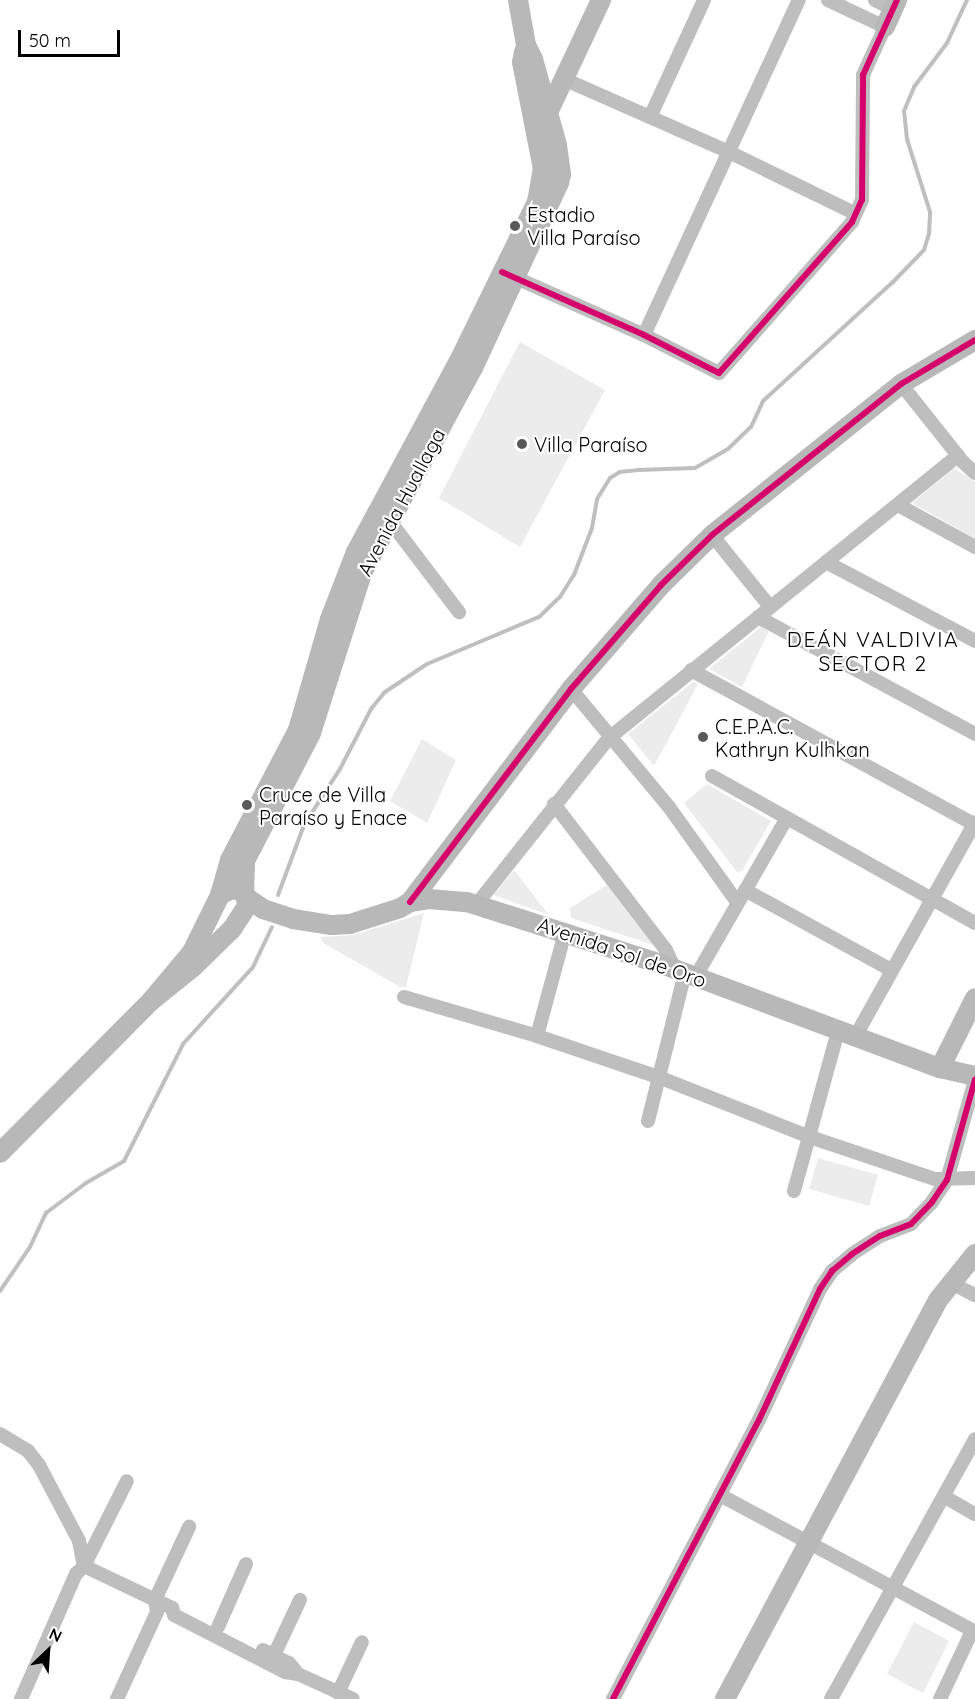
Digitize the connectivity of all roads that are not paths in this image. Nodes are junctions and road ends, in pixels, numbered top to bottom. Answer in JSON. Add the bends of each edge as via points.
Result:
{"nodes":[{"id":1,"x":518,"y":0,"type":"edge"},
{"id":2,"x":602,"y":0,"type":"edge"},
{"id":3,"x":704,"y":0,"type":"edge"},
{"id":4,"x":799,"y":0,"type":"edge"},
{"id":5,"x":828,"y":0,"type":"edge"},
{"id":6,"x":875,"y":0,"type":"edge"},
{"id":7,"x":895,"y":4,"type":"edge"},
{"id":8,"x":885,"y":27,"type":"junction"},
{"id":9,"x":566,"y":80,"type":"junction"},
{"id":10,"x":650,"y":117,"type":"junction"},
{"id":11,"x":542,"y":123,"type":"junction"},
{"id":12,"x":729,"y":152,"type":"junction"},
{"id":13,"x":856,"y":214,"type":"junction"},
{"id":14,"x":509,"y":275,"type":"junction"},
{"id":15,"x":644,"y":335,"type":"junction"},
{"id":16,"x":975,"y":340,"type":"edge"},
{"id":17,"x":900,"y":384,"type":"junction"},
{"id":18,"x":958,"y":455,"type":"junction"},
{"id":19,"x":975,"y":473,"type":"edge"},
{"id":20,"x":897,"y":505,"type":"junction"},
{"id":21,"x":385,"y":515,"type":"junction"},
{"id":22,"x":712,"y":535,"type":"junction"},
{"id":23,"x":975,"y":547,"type":"edge"},
{"id":24,"x":826,"y":562,"type":"junction"},
{"id":25,"x":770,"y":607,"type":"junction"},
{"id":26,"x":459,"y":612,"type":"dead end"},
{"id":27,"x":758,"y":617,"type":"junction"},
{"id":28,"x":975,"y":641,"type":"edge"},
{"id":29,"x":691,"y":670,"type":"junction"},
{"id":30,"x":571,"y":689,"type":"junction"},
{"id":31,"x":975,"y":734,"type":"edge"},
{"id":32,"x":609,"y":738,"type":"junction"},
{"id":33,"x":712,"y":776,"type":"dead end"},
{"id":34,"x":554,"y":804,"type":"junction"},
{"id":35,"x":787,"y":818,"type":"junction"},
{"id":36,"x":974,"y":823,"type":"edge"},
{"id":37,"x":745,"y":890,"type":"junction"},
{"id":38,"x":219,"y":897,"type":"junction"},
{"id":39,"x":932,"y":899,"type":"junction"},
{"id":40,"x":410,"y":902,"type":"junction"},
{"id":41,"x":737,"y":902,"type":"junction"},
{"id":42,"x":476,"y":905,"type":"junction"},
{"id":43,"x":247,"y":906,"type":"junction"},
{"id":44,"x":975,"y":923,"type":"edge"},
{"id":45,"x":565,"y":932,"type":"junction"},
{"id":46,"x":891,"y":970,"type":"junction"},
{"id":47,"x":686,"y":973,"type":"junction"},
{"id":48,"x":404,"y":998,"type":"dead end"},
{"id":49,"x":975,"y":998,"type":"edge"},
{"id":50,"x":152,"y":1000,"type":"junction"},
{"id":51,"x":847,"y":1034,"type":"junction"},
{"id":52,"x":537,"y":1036,"type":"junction"},
{"id":53,"x":940,"y":1068,"type":"junction"},
{"id":54,"x":661,"y":1078,"type":"junction"},
{"id":55,"x":975,"y":1078,"type":"edge"},
{"id":56,"x":648,"y":1121,"type":"dead end"},
{"id":57,"x":810,"y":1137,"type":"junction"},
{"id":58,"x":0,"y":1154,"type":"edge"},
{"id":59,"x":975,"y":1178,"type":"edge"},
{"id":60,"x":947,"y":1180,"type":"junction"},
{"id":61,"x":794,"y":1191,"type":"dead end"},
{"id":62,"x":975,"y":1254,"type":"edge"},
{"id":63,"x":951,"y":1283,"type":"junction"},
{"id":64,"x":975,"y":1295,"type":"edge"},
{"id":65,"x":0,"y":1434,"type":"edge"},
{"id":66,"x":975,"y":1439,"type":"edge"},
{"id":67,"x":127,"y":1481,"type":"dead end"},
{"id":68,"x":720,"y":1494,"type":"junction"},
{"id":69,"x":945,"y":1497,"type":"junction"},
{"id":70,"x":975,"y":1514,"type":"edge"},
{"id":71,"x":189,"y":1527,"type":"dead end"},
{"id":72,"x":810,"y":1542,"type":"junction"},
{"id":73,"x":246,"y":1564,"type":"dead end"},
{"id":74,"x":84,"y":1566,"type":"junction"},
{"id":75,"x":894,"y":1588,"type":"junction"},
{"id":76,"x":156,"y":1600,"type":"junction"},
{"id":77,"x":300,"y":1600,"type":"dead end"},
{"id":78,"x":172,"y":1608,"type":"junction"},
{"id":79,"x":218,"y":1627,"type":"junction"},
{"id":80,"x":973,"y":1632,"type":"edge"},
{"id":81,"x":362,"y":1642,"type":"dead end"},
{"id":82,"x":274,"y":1655,"type":"junction"},
{"id":83,"x":298,"y":1674,"type":"junction"},
{"id":84,"x":330,"y":1694,"type":"edge"},
{"id":85,"x":21,"y":1699,"type":"edge"},
{"id":86,"x":117,"y":1699,"type":"edge"},
{"id":87,"x":353,"y":1699,"type":"edge"},
{"id":88,"x":613,"y":1699,"type":"edge"},
{"id":89,"x":725,"y":1699,"type":"edge"},
{"id":90,"x":831,"y":1699,"type":"edge"},
{"id":91,"x":940,"y":1699,"type":"edge"}],
"edges":[{"from":1,"to":11,"type":"main road","name":"Avenida Huallaga","via":[[526,45],[522,62]]},
{"from":2,"to":9,"type":"main road"},
{"from":3,"to":10,"type":"street"},
{"from":4,"to":12,"type":"street"},
{"from":5,"to":8,"type":"street"},
{"from":6,"to":7,"type":"street"},
{"from":7,"to":8,"type":"main road"},
{"from":8,"to":13,"type":"street","via":[[863,75],[862,200]]},
{"from":9,"to":10,"type":"street"},
{"from":9,"to":11,"type":"main road"},
{"from":10,"to":12,"type":"street"},
{"from":11,"to":14,"type":"main road","name":"Avenida Huallaga","via":[[558,145],[561,174],[555,193]]},
{"from":12,"to":13,"type":"street"},
{"from":12,"to":15,"type":"street"},
{"from":13,"to":15,"type":"street","via":[[719,373]]},
{"from":14,"to":15,"type":"street"},
{"from":14,"to":21,"type":"main road","name":"Avenida Huallaga","via":[[473,368]]},
{"from":16,"to":17,"type":"main road"},
{"from":17,"to":18,"type":"street"},
{"from":17,"to":22,"type":"main road"},
{"from":18,"to":19,"type":"street"},
{"from":18,"to":20,"type":"street"},
{"from":20,"to":23,"type":"street"},
{"from":20,"to":24,"type":"street"},
{"from":21,"to":26,"type":"street"},
{"from":21,"to":38,"type":"main road","name":"Avenida Huallaga","via":[[342,584],[298,729],[230,860]]},
{"from":21,"to":43,"type":"main road","name":"Avenida Huallaga","via":[[355,592],[311,733],[245,861]]},
{"from":22,"to":25,"type":"street"},
{"from":22,"to":30,"type":"main road","via":[[661,585]]},
{"from":24,"to":25,"type":"street"},
{"from":24,"to":28,"type":"street"},
{"from":25,"to":27,"type":"street"},
{"from":27,"to":29,"type":"street"},
{"from":27,"to":31,"type":"street"},
{"from":29,"to":32,"type":"street"},
{"from":29,"to":36,"type":"street"},
{"from":30,"to":32,"type":"street"},
{"from":30,"to":40,"type":"main road"},
{"from":32,"to":34,"type":"street"},
{"from":32,"to":41,"type":"street","via":[[669,807]]},
{"from":33,"to":35,"type":"street"},
{"from":34,"to":42,"type":"street"},
{"from":34,"to":47,"type":"street"},
{"from":35,"to":37,"type":"street"},
{"from":35,"to":39,"type":"street"},
{"from":36,"to":39,"type":"street"},
{"from":37,"to":41,"type":"street"},
{"from":37,"to":46,"type":"street"},
{"from":38,"to":43,"type":"main road","name":"Avenida Sol de Oro","via":[[222,915],[230,918]]},
{"from":38,"to":50,"type":"main road","name":"Avenida Huallaga","via":[[192,952]]},
{"from":39,"to":44,"type":"street"},
{"from":39,"to":46,"type":"street"},
{"from":40,"to":42,"type":"main road","name":"Avenida Sol de Oro","via":[[429,899]]},
{"from":40,"to":43,"type":"main road","name":"Avenida Sol de Oro","via":[[350,924],[332,925]]},
{"from":41,"to":47,"type":"street"},
{"from":42,"to":45,"type":"main road","name":"Avenida Sol de Oro"},
{"from":43,"to":50,"type":"main road","name":"Avenida Huallaga","via":[[232,929]]},
{"from":45,"to":47,"type":"main road","name":"Avenida Sol de Oro"},
{"from":45,"to":52,"type":"street"},
{"from":46,"to":51,"type":"street"},
{"from":47,"to":51,"type":"main road","name":"Avenida Sol de Oro"},
{"from":47,"to":54,"type":"street"},
{"from":48,"to":52,"type":"street"},
{"from":49,"to":53,"type":"main road"},
{"from":50,"to":58,"type":"main road","name":"Avenida Huallaga"},
{"from":51,"to":53,"type":"main road","name":"Avenida Sol de Oro"},
{"from":51,"to":57,"type":"street"},
{"from":52,"to":54,"type":"street"},
{"from":53,"to":55,"type":"main road","name":"Avenida Sol de Oro"},
{"from":54,"to":56,"type":"street"},
{"from":54,"to":57,"type":"street"},
{"from":55,"to":60,"type":"street"},
{"from":57,"to":60,"type":"street"},
{"from":57,"to":61,"type":"street"},
{"from":59,"to":60,"type":"street"},
{"from":60,"to":68,"type":"street","via":[[912,1224],[880,1236],[832,1271]]},
{"from":62,"to":63,"type":"main road"},
{"from":63,"to":64,"type":"street"},
{"from":63,"to":72,"type":"main road","via":[[938,1300]]},
{"from":65,"to":74,"type":"street","via":[[28,1451],[39,1466],[79,1541]]},
{"from":66,"to":69,"type":"street"},
{"from":67,"to":74,"type":"street"},
{"from":68,"to":72,"type":"street"},
{"from":68,"to":88,"type":"street"},
{"from":69,"to":70,"type":"street"},
{"from":69,"to":75,"type":"street"},
{"from":71,"to":76,"type":"street"},
{"from":72,"to":75,"type":"street"},
{"from":72,"to":89,"type":"main road"},
{"from":73,"to":79,"type":"street"},
{"from":74,"to":76,"type":"street"},
{"from":74,"to":85,"type":"street","via":[[76,1574]]},
{"from":75,"to":80,"type":"street"},
{"from":75,"to":90,"type":"street"},
{"from":76,"to":78,"type":"street"},
{"from":76,"to":86,"type":"street","via":[[156,1612]]},
{"from":77,"to":82,"type":"street"},
{"from":78,"to":79,"type":"street","via":[[178,1606]]},
{"from":78,"to":83,"type":"street","via":[[174,1615],[285,1672]]},
{"from":79,"to":82,"type":"street"},
{"from":80,"to":91,"type":"street"},
{"from":81,"to":84,"type":"street"},
{"from":82,"to":83,"type":"street","via":[[289,1663]]},
{"from":83,"to":84,"type":"street"},
{"from":84,"to":87,"type":"street"}]}
